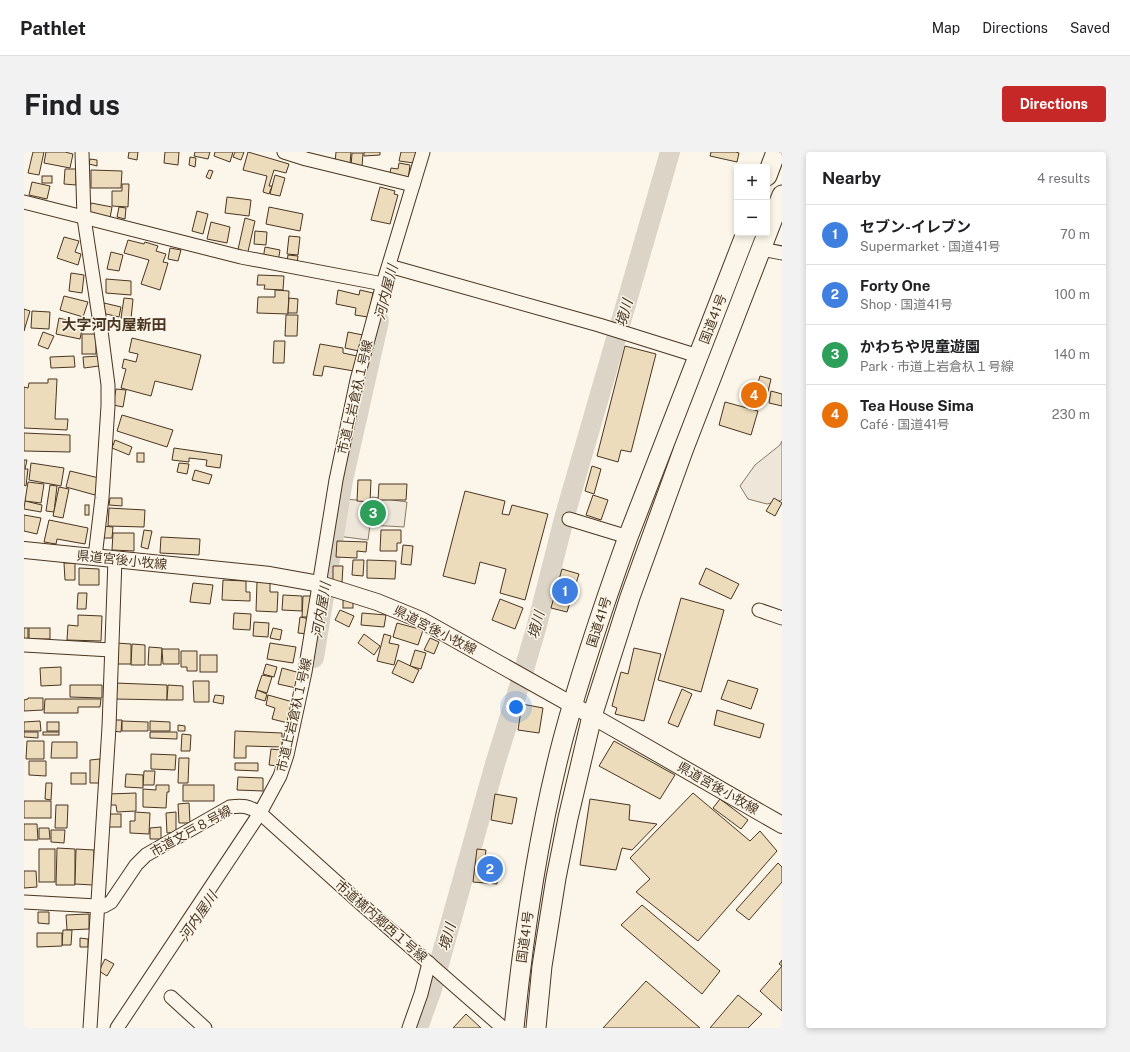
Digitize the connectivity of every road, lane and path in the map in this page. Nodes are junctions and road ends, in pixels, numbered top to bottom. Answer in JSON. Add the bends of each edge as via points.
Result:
{"nodes":[{"id":1,"x":82,"y":152,"type":"edge"},
{"id":2,"x":284,"y":152,"type":"edge"},
{"id":3,"x":423,"y":152,"type":"edge"},
{"id":4,"x":776,"y":152,"type":"edge"},
{"id":5,"x":770,"y":168,"type":"edge"},
{"id":6,"x":413,"y":185,"type":"junction"},
{"id":7,"x":782,"y":195,"type":"edge"},
{"id":8,"x":24,"y":202,"type":"edge"},
{"id":9,"x":84,"y":218,"type":"junction"},
{"id":10,"x":745,"y":236,"type":"edge"},
{"id":11,"x":761,"y":249,"type":"junction"},
{"id":12,"x":782,"y":253,"type":"edge"},
{"id":13,"x":389,"y":266,"type":"junction"},
{"id":14,"x":383,"y":284,"type":"junction"},
{"id":15,"x":698,"y":356,"type":"junction"},
{"id":16,"x":569,"y":519,"type":"dead end"},
{"id":17,"x":628,"y":537,"type":"junction"},
{"id":18,"x":24,"y":550,"type":"edge"},
{"id":19,"x":95,"y":557,"type":"junction"},
{"id":20,"x":115,"y":559,"type":"junction"},
{"id":21,"x":320,"y":584,"type":"junction"},
{"id":22,"x":759,"y":610,"type":"dead end"},
{"id":23,"x":782,"y":618,"type":"edge"},
{"id":24,"x":24,"y":645,"type":"edge"},
{"id":25,"x":111,"y":650,"type":"junction"},
{"id":26,"x":572,"y":706,"type":"junction"},
{"id":27,"x":592,"y":716,"type":"junction"},
{"id":28,"x":260,"y":814,"type":"junction"},
{"id":29,"x":782,"y":825,"type":"edge"},
{"id":30,"x":24,"y":902,"type":"edge"},
{"id":31,"x":97,"y":906,"type":"junction"},
{"id":32,"x":429,"y":963,"type":"junction"},
{"id":33,"x":171,"y":997,"type":"dead end"},
{"id":34,"x":90,"y":1028,"type":"edge"},
{"id":35,"x":116,"y":1028,"type":"edge"},
{"id":36,"x":205,"y":1028,"type":"edge"},
{"id":37,"x":409,"y":1028,"type":"edge"},
{"id":38,"x":503,"y":1028,"type":"edge"},
{"id":39,"x":514,"y":1028,"type":"edge"},
{"id":40,"x":536,"y":1028,"type":"edge"}],
"edges":[{"from":1,"to":9,"type":"street"},
{"from":2,"to":6,"type":"street"},
{"from":3,"to":6,"type":"street","name":"市道上岩倉杁１号線"},
{"from":4,"to":5,"type":"highway"},
{"from":6,"to":13,"type":"street","name":"市道上岩倉杁１号線"},
{"from":7,"to":11,"type":"highway","name":"国道41号"},
{"from":8,"to":9,"type":"street"},
{"from":9,"to":14,"type":"street","via":[[241,257]]},
{"from":9,"to":19,"type":"street","via":[[108,385],[102,498]]},
{"from":10,"to":15,"type":"highway","name":"国道41号"},
{"from":11,"to":12,"type":"street"},
{"from":11,"to":27,"type":"highway","name":"国道41号","via":[[673,478],[630,597]]},
{"from":13,"to":14,"type":"street","name":"市道上岩倉杁１号線"},
{"from":13,"to":15,"type":"street","via":[[599,324]]},
{"from":14,"to":21,"type":"street","name":"市道上岩倉杁１号線","via":[[357,380],[337,472]]},
{"from":15,"to":17,"type":"highway","name":"国道41号"},
{"from":16,"to":17,"type":"street"},
{"from":17,"to":26,"type":"highway","name":"国道41号"},
{"from":18,"to":19,"type":"main road","name":"県道宮後小牧線"},
{"from":19,"to":20,"type":"main road","name":"県道宮後小牧線"},
{"from":20,"to":21,"type":"main road","name":"県道宮後小牧線","via":[[260,574]]},
{"from":20,"to":25,"type":"street"},
{"from":21,"to":26,"type":"main road","name":"県道宮後小牧線","via":[[377,602],[421,620]]},
{"from":21,"to":28,"type":"street","name":"市道上岩倉杁１号線","via":[[287,755],[280,776]]},
{"from":22,"to":23,"type":"street"},
{"from":24,"to":25,"type":"street"},
{"from":25,"to":31,"type":"street","via":[[109,727]]},
{"from":26,"to":27,"type":"main road","name":"県道宮後小牧線"},
{"from":26,"to":39,"type":"highway","name":"国道41号","via":[[553,780],[536,866]]},
{"from":27,"to":29,"type":"main road","name":"県道宮後小牧線"},
{"from":27,"to":40,"type":"highway","name":"国道41号","via":[[556,878],[542,966]]},
{"from":28,"to":31,"type":"street","name":"市道文戸８号線","via":[[248,806],[230,807],[158,847],[136,865],[111,902]]},
{"from":28,"to":32,"type":"street","name":"市道横内郷西１号線"},
{"from":28,"to":35,"type":"street","name":"市道上岩倉杁１号線"},
{"from":30,"to":31,"type":"street"},
{"from":31,"to":34,"type":"street"},
{"from":32,"to":37,"type":"street"},
{"from":32,"to":38,"type":"street","name":"市道横内郷西１号線"},
{"from":33,"to":36,"type":"street"}]}
